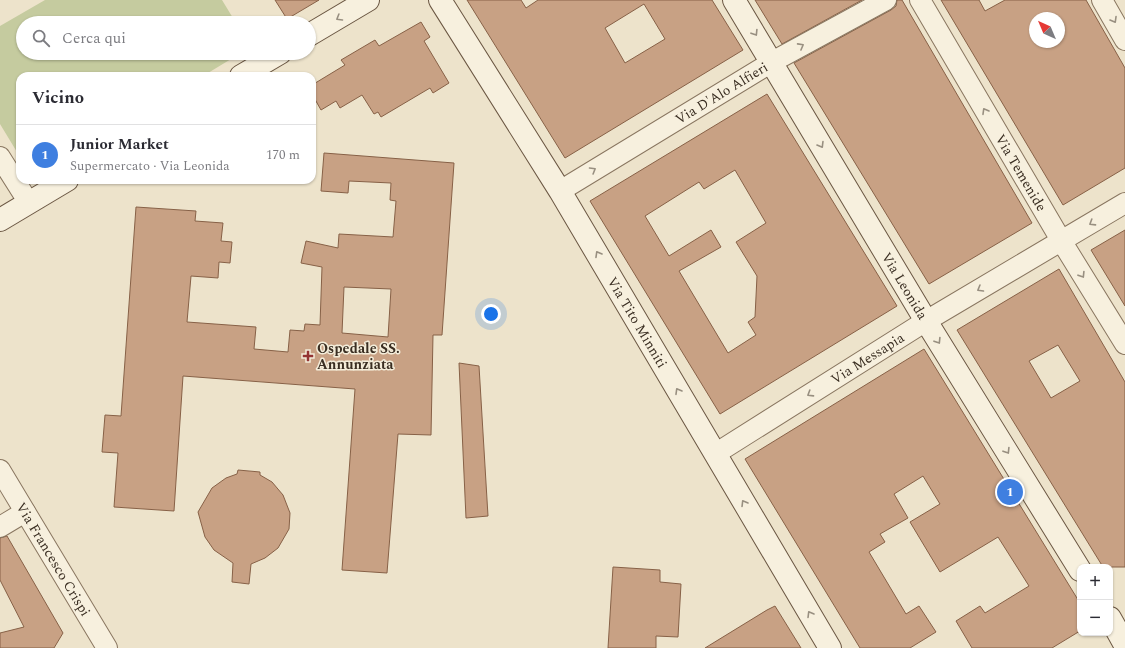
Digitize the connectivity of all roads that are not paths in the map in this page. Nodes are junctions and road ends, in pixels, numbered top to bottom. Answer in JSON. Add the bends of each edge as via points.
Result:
{"nodes":[{"id":1,"x":368,"y":0,"type":"edge"},
{"id":2,"x":440,"y":0,"type":"edge"},
{"id":3,"x":734,"y":0,"type":"edge"},
{"id":4,"x":886,"y":0,"type":"edge"},
{"id":5,"x":920,"y":0,"type":"edge"},
{"id":6,"x":1102,"y":0,"type":"edge"},
{"id":7,"x":316,"y":31,"type":"edge"},
{"id":8,"x":1125,"y":40,"type":"edge"},
{"id":9,"x":268,"y":60,"type":"edge"},
{"id":10,"x":772,"y":62,"type":"junction"},
{"id":11,"x":248,"y":72,"type":"edge"},
{"id":12,"x":0,"y":157,"type":"edge"},
{"id":13,"x":16,"y":182,"type":"edge"},
{"id":14,"x":17,"y":184,"type":"edge"},
{"id":15,"x":60,"y":184,"type":"edge"},
{"id":16,"x":560,"y":191,"type":"junction"},
{"id":17,"x":29,"y":203,"type":"junction"},
{"id":18,"x":1125,"y":203,"type":"edge"},
{"id":19,"x":0,"y":220,"type":"edge"},
{"id":20,"x":1062,"y":242,"type":"junction"},
{"id":21,"x":926,"y":321,"type":"junction"},
{"id":22,"x":1122,"y":333,"type":"edge"},
{"id":23,"x":715,"y":454,"type":"junction"},
{"id":24,"x":0,"y":470,"type":"edge"},
{"id":25,"x":25,"y":512,"type":"junction"},
{"id":26,"x":0,"y":527,"type":"edge"},
{"id":27,"x":1077,"y":565,"type":"edge"},
{"id":28,"x":1113,"y":625,"type":"edge"},
{"id":29,"x":1120,"y":642,"type":"edge"},
{"id":30,"x":107,"y":648,"type":"edge"},
{"id":31,"x":830,"y":648,"type":"edge"}],
"edges":[{"from":1,"to":7,"type":"street","one_way":true},
{"from":2,"to":16,"type":"street","name":"Via Tito Minniti"},
{"from":3,"to":10,"type":"street","name":"Via Leonida","one_way":true},
{"from":10,"to":4,"type":"street","name":"Via D'Alo Alfieri","one_way":true},
{"from":20,"to":5,"type":"street","name":"Via Temenide","one_way":true},
{"from":6,"to":8,"type":"street","one_way":true},
{"from":9,"to":11,"type":"street"},
{"from":16,"to":10,"type":"street","name":"Via D'Alo Alfieri","one_way":true},
{"from":10,"to":21,"type":"street","name":"Via Leonida","one_way":true},
{"from":12,"to":13,"type":"street"},
{"from":14,"to":17,"type":"street"},
{"from":15,"to":17,"type":"street"},
{"from":23,"to":16,"type":"street","name":"Via Tito Minniti","one_way":true},
{"from":17,"to":19,"type":"street"},
{"from":18,"to":20,"type":"street","name":"Via Messapia","one_way":true},
{"from":20,"to":21,"type":"street","name":"Via Messapia","one_way":true},
{"from":20,"to":22,"type":"street","name":"Via Temenide","one_way":true},
{"from":21,"to":23,"type":"street","name":"Via Messapia","one_way":true},
{"from":21,"to":27,"type":"street","name":"Via Leonida","one_way":true},
{"from":31,"to":23,"type":"street","name":"Via Tito Minniti","one_way":true},
{"from":24,"to":25,"type":"street","name":"Via Francesco Crispi"},
{"from":25,"to":26,"type":"street"},
{"from":25,"to":30,"type":"street","name":"Via Francesco Crispi"},
{"from":28,"to":29,"type":"street"}]}
